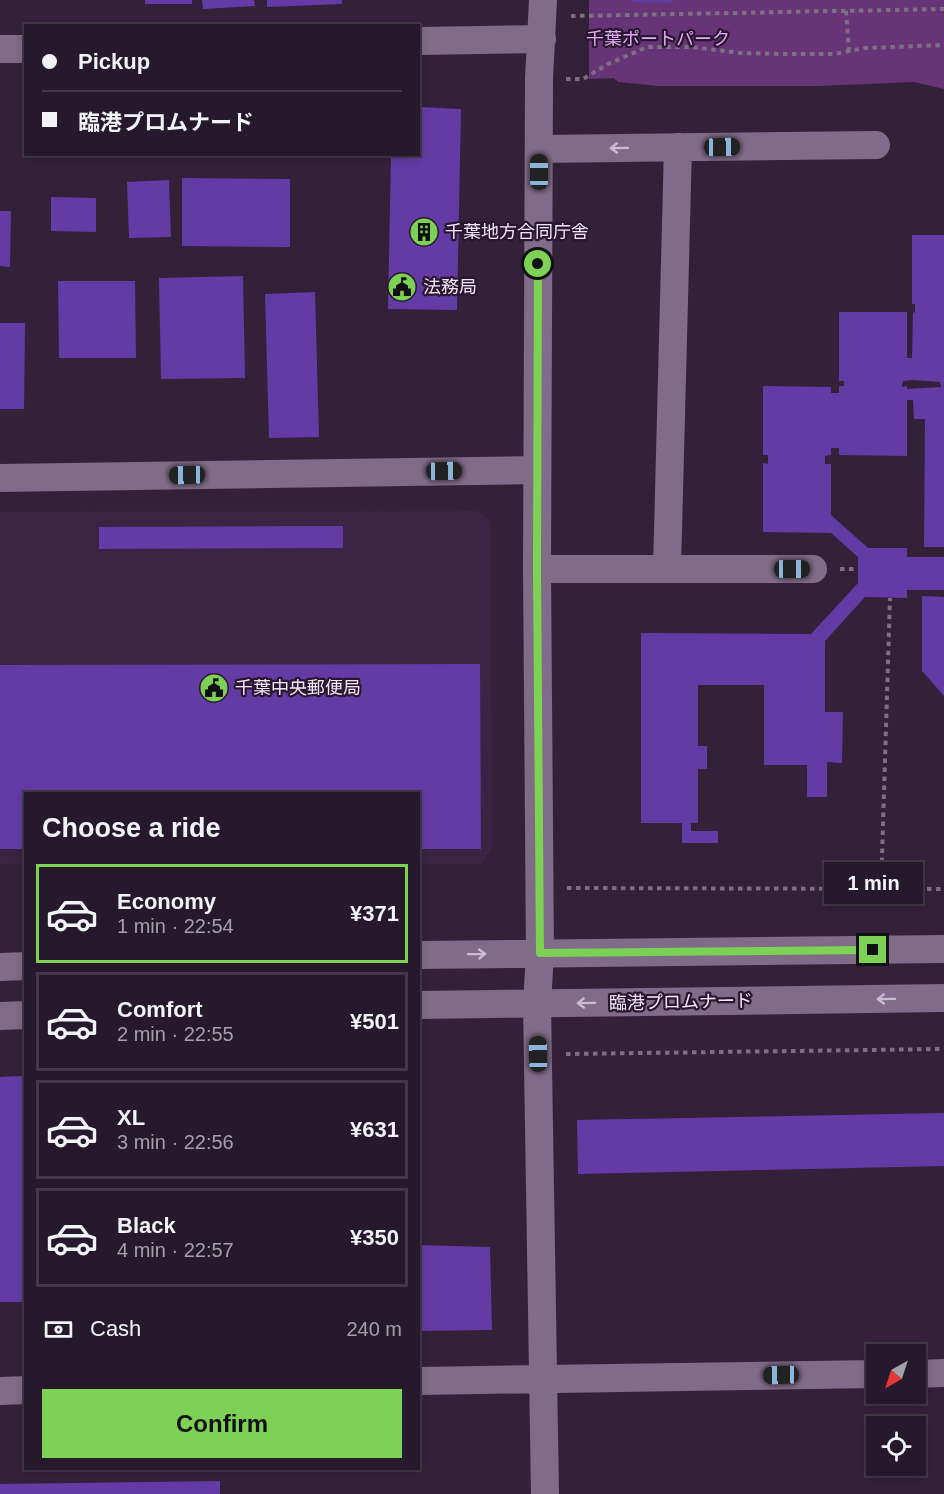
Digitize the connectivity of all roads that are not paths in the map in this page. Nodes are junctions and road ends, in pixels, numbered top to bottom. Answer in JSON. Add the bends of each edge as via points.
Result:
{"nodes":[{"id":1,"x":543,"y":19,"type":"edge"},
{"id":2,"x":420,"y":41,"type":"edge"},
{"id":3,"x":0,"y":49,"type":"edge"},
{"id":4,"x":24,"y":49,"type":"edge"},
{"id":5,"x":876,"y":145,"type":"dead end"},
{"id":6,"x":678,"y":147,"type":"junction"},
{"id":7,"x":539,"y":149,"type":"junction"},
{"id":8,"x":537,"y":470,"type":"junction"},
{"id":9,"x":0,"y":478,"type":"edge"},
{"id":10,"x":537,"y":569,"type":"junction"},
{"id":11,"x":666,"y":569,"type":"junction"},
{"id":12,"x":813,"y":569,"type":"dead end"},
{"id":13,"x":944,"y":949,"type":"edge"},
{"id":14,"x":540,"y":953,"type":"junction"},
{"id":15,"x":420,"y":955,"type":"edge"},
{"id":16,"x":24,"y":966,"type":"edge"},
{"id":17,"x":0,"y":967,"type":"edge"},
{"id":18,"x":944,"y":998,"type":"edge"},
{"id":19,"x":537,"y":1004,"type":"junction"},
{"id":20,"x":420,"y":1005,"type":"edge"},
{"id":21,"x":24,"y":1015,"type":"edge"},
{"id":22,"x":0,"y":1016,"type":"edge"},
{"id":23,"x":944,"y":1373,"type":"edge"},
{"id":24,"x":866,"y":1374,"type":"edge"},
{"id":25,"x":926,"y":1374,"type":"edge"},
{"id":26,"x":542,"y":1378,"type":"junction"},
{"id":27,"x":420,"y":1381,"type":"edge"},
{"id":28,"x":0,"y":1390,"type":"edge"},
{"id":29,"x":24,"y":1390,"type":"edge"},
{"id":30,"x":545,"y":1494,"type":"edge"}],
"edges":[{"from":1,"to":2,"type":"street"},
{"from":1,"to":7,"type":"street"},
{"from":3,"to":4,"type":"street"},
{"from":5,"to":6,"type":"street"},
{"from":6,"to":7,"type":"street","one_way":true},
{"from":6,"to":11,"type":"street"},
{"from":7,"to":8,"type":"street"},
{"from":8,"to":9,"type":"street"},
{"from":8,"to":10,"type":"street"},
{"from":10,"to":11,"type":"street"},
{"from":10,"to":14,"type":"street"},
{"from":11,"to":12,"type":"street"},
{"from":13,"to":14,"type":"street"},
{"from":15,"to":14,"type":"street","one_way":true},
{"from":14,"to":19,"type":"street"},
{"from":16,"to":17,"type":"street"},
{"from":18,"to":19,"type":"street","name":"臨港プロムナード","one_way":true},
{"from":19,"to":20,"type":"street","name":"臨港プロムナード"},
{"from":19,"to":26,"type":"street"},
{"from":21,"to":22,"type":"street"},
{"from":23,"to":25,"type":"street"},
{"from":24,"to":26,"type":"street"},
{"from":26,"to":27,"type":"street"},
{"from":26,"to":30,"type":"street"},
{"from":28,"to":29,"type":"street"}]}
